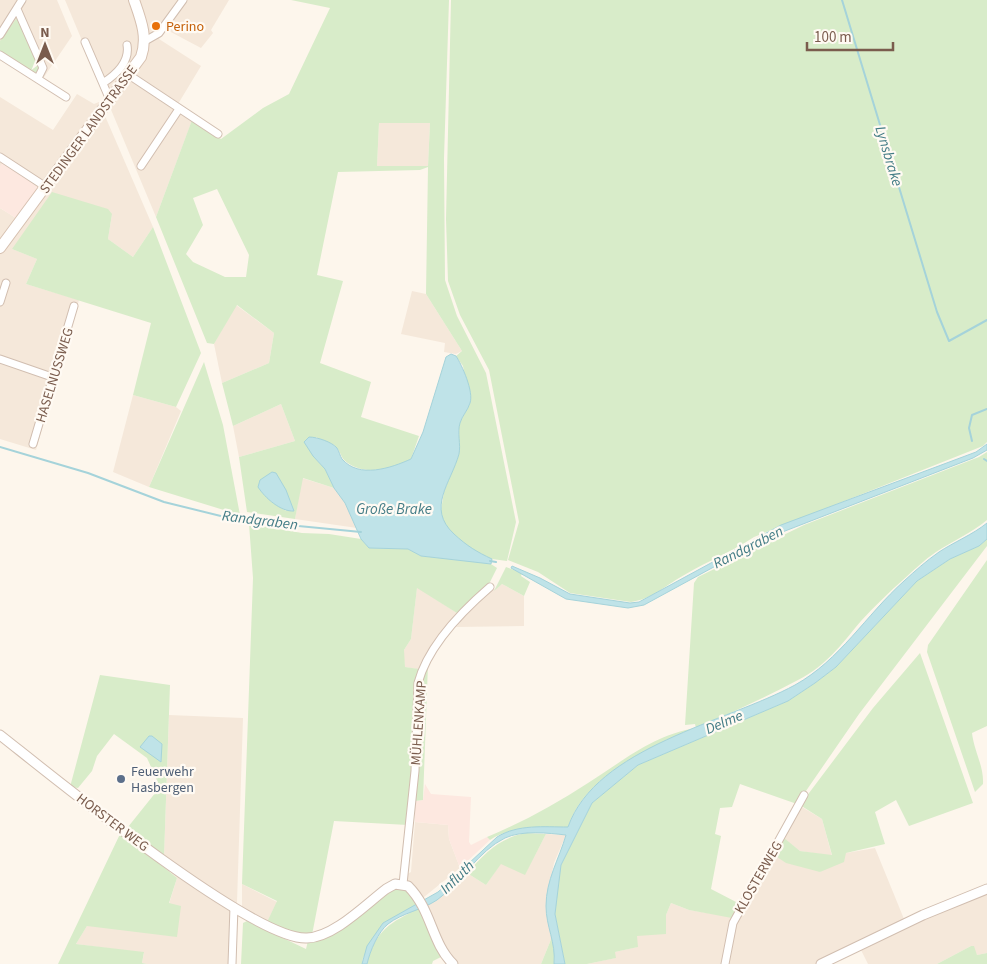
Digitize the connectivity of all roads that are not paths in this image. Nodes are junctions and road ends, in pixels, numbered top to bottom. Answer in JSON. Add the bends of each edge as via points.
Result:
{"nodes":[{"id":1,"x":22,"y":0,"type":"edge"},
{"id":2,"x":134,"y":0,"type":"edge"},
{"id":3,"x":183,"y":0,"type":"edge"},
{"id":4,"x":17,"y":9,"type":"junction"},
{"id":5,"x":0,"y":35,"type":"edge"},
{"id":6,"x":145,"y":41,"type":"junction"},
{"id":7,"x":85,"y":42,"type":"dead end"},
{"id":8,"x":127,"y":45,"type":"dead end"},
{"id":9,"x":0,"y":55,"type":"edge"},
{"id":10,"x":129,"y":76,"type":"junction"},
{"id":11,"x":38,"y":78,"type":"junction"},
{"id":12,"x":103,"y":84,"type":"junction"},
{"id":13,"x":66,"y":97,"type":"dead end"},
{"id":14,"x":110,"y":100,"type":"junction"},
{"id":15,"x":179,"y":109,"type":"junction"},
{"id":16,"x":218,"y":134,"type":"dead end"},
{"id":17,"x":1,"y":159,"type":"edge"},
{"id":18,"x":141,"y":166,"type":"dead end"},
{"id":19,"x":46,"y":187,"type":"junction"},
{"id":20,"x":0,"y":248,"type":"edge"},
{"id":21,"x":6,"y":282,"type":"dead end"},
{"id":22,"x":0,"y":302,"type":"edge"},
{"id":23,"x":74,"y":306,"type":"dead end"},
{"id":24,"x":0,"y":359,"type":"edge"},
{"id":25,"x":52,"y":377,"type":"junction"},
{"id":26,"x":33,"y":444,"type":"dead end"},
{"id":27,"x":490,"y":587,"type":"dead end"},
{"id":28,"x":0,"y":736,"type":"edge"},
{"id":29,"x":804,"y":795,"type":"dead end"},
{"id":30,"x":404,"y":884,"type":"junction"},
{"id":31,"x":987,"y":889,"type":"edge"},
{"id":32,"x":232,"y":905,"type":"junction"},
{"id":33,"x":824,"y":963,"type":"edge"},
{"id":34,"x":232,"y":964,"type":"edge"},
{"id":35,"x":452,"y":964,"type":"edge"},
{"id":36,"x":725,"y":964,"type":"edge"}],
"edges":[{"from":1,"to":4,"type":"street"},
{"from":2,"to":6,"type":"main road"},
{"from":3,"to":6,"type":"street","via":[[159,32]]},
{"from":4,"to":5,"type":"street"},
{"from":4,"to":11,"type":"street","via":[[43,68]]},
{"from":6,"to":10,"type":"main road","name":"STEDINGER LANDSTRASSE"},
{"from":7,"to":12,"type":"street"},
{"from":8,"to":12,"type":"street","via":[[129,54],[125,62],[115,76]]},
{"from":9,"to":11,"type":"street"},
{"from":10,"to":14,"type":"main road","name":"STEDINGER LANDSTRASSE"},
{"from":10,"to":15,"type":"street"},
{"from":11,"to":13,"type":"street"},
{"from":12,"to":14,"type":"street"},
{"from":14,"to":19,"type":"main road","name":"STEDINGER LANDSTRASSE"},
{"from":15,"to":16,"type":"street"},
{"from":15,"to":18,"type":"street"},
{"from":17,"to":19,"type":"street"},
{"from":19,"to":20,"type":"main road","name":"STEDINGER LANDSTRASSE"},
{"from":21,"to":22,"type":"street"},
{"from":23,"to":25,"type":"street","name":"HASELNUSSWEG"},
{"from":24,"to":25,"type":"street"},
{"from":25,"to":26,"type":"street","name":"HASELNUSSWEG"},
{"from":27,"to":30,"type":"street","name":"MÜHLENKAMP","via":[[434,647],[418,683],[415,771]]},
{"from":28,"to":32,"type":"street","name":"HORSTER WEG","via":[[178,870]]},
{"from":29,"to":36,"type":"street","name":"KLOSTERWEG","via":[[732,923]]},
{"from":30,"to":32,"type":"street","via":[[386,889],[332,931],[306,938],[274,929]]},
{"from":30,"to":35,"type":"street","via":[[423,904],[444,956]]},
{"from":31,"to":33,"type":"street"},
{"from":32,"to":34,"type":"street"}]}
